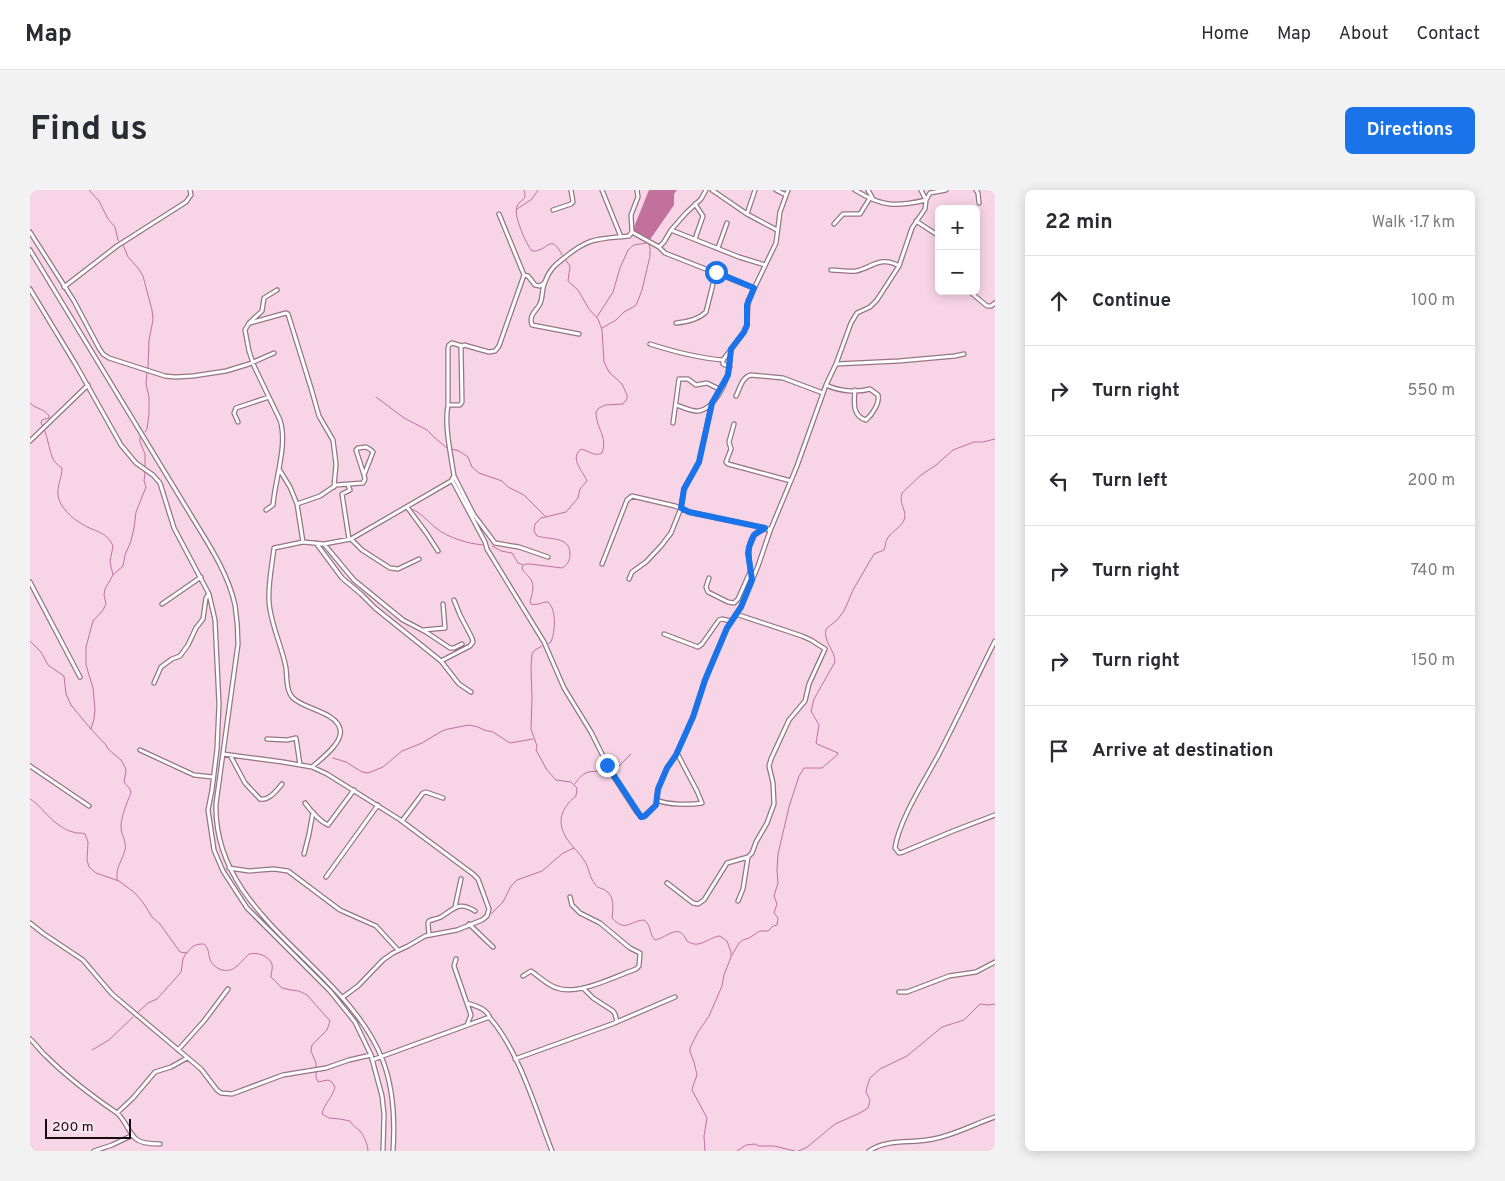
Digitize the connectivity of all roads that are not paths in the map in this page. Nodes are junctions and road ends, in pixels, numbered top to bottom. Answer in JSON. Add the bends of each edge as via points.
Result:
{"nodes":[{"id":1,"x":190,"y":190,"type":"edge"},
{"id":2,"x":571,"y":190,"type":"edge"},
{"id":3,"x":602,"y":190,"type":"edge"},
{"id":4,"x":638,"y":190,"type":"edge"},
{"id":5,"x":706,"y":190,"type":"edge"},
{"id":6,"x":712,"y":190,"type":"edge"},
{"id":7,"x":755,"y":190,"type":"edge"},
{"id":8,"x":776,"y":190,"type":"edge"},
{"id":9,"x":788,"y":190,"type":"edge"},
{"id":10,"x":856,"y":190,"type":"edge"},
{"id":11,"x":868,"y":190,"type":"edge"},
{"id":12,"x":921,"y":190,"type":"edge"},
{"id":13,"x":946,"y":190,"type":"edge"},
{"id":14,"x":976,"y":190,"type":"edge"},
{"id":15,"x":786,"y":195,"type":"junction"},
{"id":16,"x":872,"y":199,"type":"junction"},
{"id":17,"x":926,"y":200,"type":"junction"},
{"id":18,"x":979,"y":203,"type":"dead end"},
{"id":19,"x":695,"y":204,"type":"junction"},
{"id":20,"x":553,"y":210,"type":"dead end"},
{"id":21,"x":498,"y":214,"type":"dead end"},
{"id":22,"x":747,"y":214,"type":"junction"},
{"id":23,"x":916,"y":222,"type":"junction"},
{"id":24,"x":727,"y":224,"type":"dead end"},
{"id":25,"x":834,"y":224,"type":"dead end"},
{"id":26,"x":671,"y":230,"type":"junction"},
{"id":27,"x":777,"y":230,"type":"junction"},
{"id":28,"x":30,"y":232,"type":"edge"},
{"id":29,"x":632,"y":232,"type":"junction"},
{"id":30,"x":935,"y":234,"type":"edge"},
{"id":31,"x":621,"y":237,"type":"junction"},
{"id":32,"x":695,"y":239,"type":"junction"},
{"id":33,"x":659,"y":247,"type":"junction"},
{"id":34,"x":718,"y":248,"type":"junction"},
{"id":35,"x":30,"y":250,"type":"edge"},
{"id":36,"x":765,"y":264,"type":"junction"},
{"id":37,"x":898,"y":266,"type":"junction"},
{"id":38,"x":831,"y":270,"type":"dead end"},
{"id":39,"x":716,"y":272,"type":"junction"},
{"id":40,"x":524,"y":275,"type":"junction"},
{"id":41,"x":544,"y":283,"type":"junction"},
{"id":42,"x":64,"y":287,"type":"junction"},
{"id":43,"x":754,"y":288,"type":"junction"},
{"id":44,"x":30,"y":289,"type":"edge"},
{"id":45,"x":277,"y":290,"type":"dead end"},
{"id":46,"x":974,"y":295,"type":"edge"},
{"id":47,"x":995,"y":303,"type":"edge"},
{"id":48,"x":249,"y":323,"type":"junction"},
{"id":49,"x":676,"y":323,"type":"dead end"},
{"id":50,"x":579,"y":334,"type":"dead end"},
{"id":51,"x":650,"y":344,"type":"dead end"},
{"id":52,"x":462,"y":346,"type":"junction"},
{"id":53,"x":731,"y":349,"type":"junction"},
{"id":54,"x":274,"y":353,"type":"dead end"},
{"id":55,"x":964,"y":354,"type":"dead end"},
{"id":56,"x":722,"y":360,"type":"junction"},
{"id":57,"x":253,"y":362,"type":"junction"},
{"id":58,"x":836,"y":364,"type":"junction"},
{"id":59,"x":730,"y":367,"type":"junction"},
{"id":60,"x":88,"y":385,"type":"junction"},
{"id":61,"x":826,"y":385,"type":"junction"},
{"id":62,"x":721,"y":390,"type":"junction"},
{"id":63,"x":854,"y":390,"type":"junction"},
{"id":64,"x":823,"y":394,"type":"junction"},
{"id":65,"x":736,"y":396,"type":"dead end"},
{"id":66,"x":269,"y":397,"type":"junction"},
{"id":67,"x":712,"y":403,"type":"junction"},
{"id":68,"x":448,"y":405,"type":"junction"},
{"id":69,"x":676,"y":405,"type":"junction"},
{"id":70,"x":238,"y":422,"type":"dead end"},
{"id":71,"x":673,"y":423,"type":"dead end"},
{"id":72,"x":734,"y":424,"type":"dead end"},
{"id":73,"x":30,"y":441,"type":"edge"},
{"id":74,"x":278,"y":468,"type":"junction"},
{"id":75,"x":364,"y":475,"type":"junction"},
{"id":76,"x":454,"y":476,"type":"junction"},
{"id":77,"x":452,"y":480,"type":"junction"},
{"id":78,"x":791,"y":481,"type":"junction"},
{"id":79,"x":348,"y":485,"type":"junction"},
{"id":80,"x":334,"y":486,"type":"junction"},
{"id":81,"x":297,"y":504,"type":"junction"},
{"id":82,"x":406,"y":507,"type":"junction"},
{"id":83,"x":681,"y":508,"type":"junction"},
{"id":84,"x":266,"y":510,"type":"dead end"},
{"id":85,"x":765,"y":528,"type":"junction"},
{"id":86,"x":770,"y":531,"type":"junction"},
{"id":87,"x":350,"y":539,"type":"junction"},
{"id":88,"x":303,"y":542,"type":"junction"},
{"id":89,"x":316,"y":543,"type":"junction"},
{"id":90,"x":324,"y":544,"type":"junction"},
{"id":91,"x":438,"y":551,"type":"dead end"},
{"id":92,"x":548,"y":557,"type":"dead end"},
{"id":93,"x":419,"y":560,"type":"dead end"},
{"id":94,"x":602,"y":564,"type":"dead end"},
{"id":95,"x":750,"y":572,"type":"junction"},
{"id":96,"x":201,"y":577,"type":"junction"},
{"id":97,"x":709,"y":578,"type":"dead end"},
{"id":98,"x":629,"y":579,"type":"dead end"},
{"id":99,"x":752,"y":580,"type":"junction"},
{"id":100,"x":30,"y":582,"type":"edge"},
{"id":101,"x":209,"y":594,"type":"junction"},
{"id":102,"x":454,"y":600,"type":"dead end"},
{"id":103,"x":162,"y":604,"type":"dead end"},
{"id":104,"x":443,"y":604,"type":"dead end"},
{"id":105,"x":204,"y":610,"type":"junction"},
{"id":106,"x":214,"y":612,"type":"junction"},
{"id":107,"x":736,"y":614,"type":"junction"},
{"id":108,"x":731,"y":621,"type":"junction"},
{"id":109,"x":423,"y":630,"type":"junction"},
{"id":110,"x":664,"y":634,"type":"dead end"},
{"id":111,"x":995,"y":641,"type":"edge"},
{"id":112,"x":462,"y":644,"type":"dead end"},
{"id":113,"x":441,"y":661,"type":"junction"},
{"id":114,"x":80,"y":677,"type":"dead end"},
{"id":115,"x":154,"y":683,"type":"dead end"},
{"id":116,"x":471,"y":692,"type":"dead end"},
{"id":117,"x":266,"y":739,"type":"dead end"},
{"id":118,"x":140,"y":750,"type":"dead end"},
{"id":119,"x":677,"y":753,"type":"junction"},
{"id":120,"x":223,"y":754,"type":"junction"},
{"id":121,"x":230,"y":755,"type":"junction"},
{"id":122,"x":300,"y":765,"type":"junction"},
{"id":123,"x":30,"y":766,"type":"edge"},
{"id":124,"x":312,"y":768,"type":"junction"},
{"id":125,"x":214,"y":777,"type":"junction"},
{"id":126,"x":282,"y":784,"type":"dead end"},
{"id":127,"x":354,"y":790,"type":"junction"},
{"id":128,"x":443,"y":798,"type":"dead end"},
{"id":129,"x":657,"y":800,"type":"junction"},
{"id":130,"x":305,"y":803,"type":"dead end"},
{"id":131,"x":378,"y":805,"type":"junction"},
{"id":132,"x":89,"y":806,"type":"dead end"},
{"id":133,"x":312,"y":812,"type":"junction"},
{"id":134,"x":995,"y":816,"type":"edge"},
{"id":135,"x":402,"y":821,"type":"junction"},
{"id":136,"x":304,"y":854,"type":"dead end"},
{"id":137,"x":748,"y":857,"type":"junction"},
{"id":138,"x":229,"y":868,"type":"junction"},
{"id":139,"x":326,"y":878,"type":"dead end"},
{"id":140,"x":461,"y":879,"type":"dead end"},
{"id":141,"x":667,"y":883,"type":"dead end"},
{"id":142,"x":570,"y":897,"type":"dead end"},
{"id":143,"x":738,"y":901,"type":"dead end"},
{"id":144,"x":455,"y":907,"type":"junction"},
{"id":145,"x":476,"y":911,"type":"dead end"},
{"id":146,"x":30,"y":923,"type":"edge"},
{"id":147,"x":469,"y":924,"type":"junction"},
{"id":148,"x":429,"y":935,"type":"junction"},
{"id":149,"x":493,"y":947,"type":"dead end"},
{"id":150,"x":398,"y":950,"type":"junction"},
{"id":151,"x":456,"y":959,"type":"dead end"},
{"id":152,"x":995,"y":962,"type":"edge"},
{"id":153,"x":523,"y":976,"type":"dead end"},
{"id":154,"x":228,"y":988,"type":"dead end"},
{"id":155,"x":583,"y":988,"type":"junction"},
{"id":156,"x":899,"y":992,"type":"dead end"},
{"id":157,"x":343,"y":997,"type":"junction"},
{"id":158,"x":675,"y":997,"type":"dead end"},
{"id":159,"x":467,"y":1003,"type":"junction"},
{"id":160,"x":490,"y":1018,"type":"junction"},
{"id":161,"x":617,"y":1022,"type":"junction"},
{"id":162,"x":467,"y":1026,"type":"junction"},
{"id":163,"x":30,"y":1039,"type":"edge"},
{"id":164,"x":178,"y":1050,"type":"junction"},
{"id":165,"x":370,"y":1055,"type":"junction"},
{"id":166,"x":382,"y":1057,"type":"junction"},
{"id":167,"x":188,"y":1058,"type":"junction"},
{"id":168,"x":515,"y":1059,"type":"junction"},
{"id":169,"x":372,"y":1060,"type":"junction"},
{"id":170,"x":117,"y":1113,"type":"junction"},
{"id":171,"x":995,"y":1117,"type":"edge"},
{"id":172,"x":133,"y":1135,"type":"junction"},
{"id":173,"x":160,"y":1144,"type":"dead end"},
{"id":174,"x":94,"y":1151,"type":"edge"},
{"id":175,"x":383,"y":1151,"type":"edge"},
{"id":176,"x":393,"y":1151,"type":"edge"},
{"id":177,"x":552,"y":1151,"type":"edge"},
{"id":178,"x":869,"y":1151,"type":"edge"}],
"edges":[{"from":1,"to":42,"type":"street","via":[[191,195],[186,202],[116,246]]},
{"from":2,"to":20,"type":"street","via":[[571,204]]},
{"from":3,"to":31,"type":"street"},
{"from":4,"to":29,"type":"street","via":[[631,215]]},
{"from":5,"to":19,"type":"street"},
{"from":6,"to":22,"type":"street"},
{"from":7,"to":22,"type":"street"},
{"from":8,"to":15,"type":"street"},
{"from":9,"to":15,"type":"street"},
{"from":10,"to":16,"type":"street"},
{"from":11,"to":16,"type":"street"},
{"from":12,"to":17,"type":"street"},
{"from":13,"to":17,"type":"street","via":[[930,193]]},
{"from":14,"to":18,"type":"street"},
{"from":15,"to":27,"type":"street"},
{"from":16,"to":17,"type":"street","via":[[906,205]]},
{"from":16,"to":25,"type":"street","via":[[860,214],[842,214]]},
{"from":17,"to":23,"type":"street","via":[[925,209]]},
{"from":19,"to":26,"type":"street"},
{"from":19,"to":32,"type":"street","via":[[703,216]]},
{"from":21,"to":40,"type":"street"},
{"from":22,"to":27,"type":"street"},
{"from":23,"to":30,"type":"street"},
{"from":23,"to":37,"type":"street"},
{"from":24,"to":34,"type":"street"},
{"from":26,"to":32,"type":"street"},
{"from":26,"to":33,"type":"street"},
{"from":27,"to":36,"type":"street","via":[[776,243]]},
{"from":28,"to":42,"type":"street"},
{"from":29,"to":31,"type":"street"},
{"from":29,"to":33,"type":"street"},
{"from":31,"to":41,"type":"street","via":[[596,239],[574,249],[554,265]]},
{"from":32,"to":34,"type":"street"},
{"from":33,"to":39,"type":"street","via":[[665,253]]},
{"from":34,"to":36,"type":"street"},
{"from":35,"to":120,"type":"street","via":[[192,517],[229,585],[235,606],[238,644]]},
{"from":36,"to":43,"type":"street"},
{"from":37,"to":38,"type":"street","via":[[883,262],[855,271]]},
{"from":37,"to":58,"type":"street","via":[[877,300],[856,313]]},
{"from":39,"to":43,"type":"street"},
{"from":39,"to":49,"type":"street","via":[[706,312],[694,320]]},
{"from":40,"to":41,"type":"street","via":[[535,285]]},
{"from":40,"to":52,"type":"street","via":[[497,349],[489,352]]},
{"from":41,"to":50,"type":"street","via":[[540,304],[532,313],[532,325]]},
{"from":42,"to":57,"type":"street","via":[[104,354],[115,360],[175,377],[226,371]]},
{"from":43,"to":53,"type":"street","via":[[747,305],[747,325]]},
{"from":44,"to":60,"type":"street"},
{"from":45,"to":48,"type":"street","via":[[264,298],[262,311]]},
{"from":46,"to":47,"type":"street","via":[[987,306]]},
{"from":48,"to":57,"type":"street","via":[[245,334]]},
{"from":48,"to":80,"type":"street","via":[[288,314],[319,416],[334,444]]},
{"from":51,"to":56,"type":"street","via":[[686,355]]},
{"from":52,"to":68,"type":"street","via":[[462,402],[460,405]]},
{"from":52,"to":68,"type":"street","via":[[452,343],[448,348]]},
{"from":53,"to":56,"type":"street"},
{"from":53,"to":59,"type":"street"},
{"from":54,"to":57,"type":"street"},
{"from":55,"to":58,"type":"street"},
{"from":56,"to":59,"type":"street"},
{"from":57,"to":66,"type":"street"},
{"from":58,"to":61,"type":"street"},
{"from":59,"to":62,"type":"street"},
{"from":60,"to":73,"type":"street"},
{"from":60,"to":96,"type":"street","via":[[124,449],[160,483],[174,528]]},
{"from":61,"to":63,"type":"street","via":[[834,389]]},
{"from":61,"to":64,"type":"street"},
{"from":62,"to":67,"type":"street"},
{"from":62,"to":69,"type":"street","via":[[707,383],[696,385],[680,378]]},
{"from":63,"to":63,"type":"street","via":[[856,413],[866,420],[879,397],[870,389]]},
{"from":64,"to":65,"type":"street","via":[[783,378],[751,375],[744,380]]},
{"from":64,"to":78,"type":"street"},
{"from":66,"to":70,"type":"street","via":[[236,408],[234,413]]},
{"from":66,"to":74,"type":"street","via":[[282,429]]},
{"from":67,"to":69,"type":"street","via":[[697,411]]},
{"from":67,"to":83,"type":"street","via":[[699,462],[684,489]]},
{"from":68,"to":76,"type":"street","via":[[446,413]]},
{"from":69,"to":71,"type":"street"},
{"from":72,"to":78,"type":"street","via":[[726,462]]},
{"from":74,"to":81,"type":"street"},
{"from":74,"to":84,"type":"street","via":[[273,505]]},
{"from":75,"to":75,"type":"street","via":[[356,450],[363,447],[373,452]]},
{"from":75,"to":79,"type":"street","via":[[361,484]]},
{"from":76,"to":77,"type":"street"},
{"from":76,"to":92,"type":"street","via":[[474,515],[495,543]]},
{"from":77,"to":82,"type":"street"},
{"from":77,"to":129,"type":"street","via":[[487,549],[544,642],[564,688],[612,774],[641,817],[654,807]]},
{"from":78,"to":86,"type":"street"},
{"from":79,"to":80,"type":"street"},
{"from":79,"to":87,"type":"street","via":[[350,490],[342,494]]},
{"from":80,"to":81,"type":"street","via":[[320,496]]},
{"from":81,"to":88,"type":"street"},
{"from":82,"to":87,"type":"street"},
{"from":82,"to":91,"type":"street"},
{"from":83,"to":85,"type":"street"},
{"from":83,"to":94,"type":"street","via":[[630,496]]},
{"from":83,"to":98,"type":"street","via":[[670,536],[646,562],[634,569]]},
{"from":85,"to":86,"type":"street","via":[[770,528]]},
{"from":85,"to":95,"type":"street","via":[[751,540],[748,553]]},
{"from":86,"to":99,"type":"street"},
{"from":87,"to":90,"type":"street"},
{"from":87,"to":93,"type":"street","via":[[392,569]]},
{"from":88,"to":89,"type":"street"},
{"from":88,"to":124,"type":"street","via":[[274,548],[269,599],[292,696],[331,718],[340,727],[337,742]]},
{"from":89,"to":90,"type":"street"},
{"from":89,"to":113,"type":"street","via":[[342,578]]},
{"from":90,"to":109,"type":"street","via":[[354,580],[403,620]]},
{"from":95,"to":97,"type":"street","via":[[734,603],[708,592]]},
{"from":95,"to":99,"type":"street"},
{"from":96,"to":101,"type":"street"},
{"from":96,"to":103,"type":"street"},
{"from":99,"to":107,"type":"street"},
{"from":100,"to":114,"type":"street"},
{"from":101,"to":105,"type":"street"},
{"from":101,"to":106,"type":"street"},
{"from":102,"to":113,"type":"street","via":[[473,642]]},
{"from":104,"to":109,"type":"street","via":[[445,628]]},
{"from":105,"to":106,"type":"street","via":[[209,614]]},
{"from":105,"to":115,"type":"street","via":[[203,619],[182,654],[161,667]]},
{"from":106,"to":125,"type":"street","via":[[219,704]]},
{"from":107,"to":108,"type":"street"},
{"from":107,"to":137,"type":"street","via":[[802,636],[824,649],[805,701],[789,720],[771,759],[774,804]]},
{"from":108,"to":110,"type":"street","via":[[717,621],[698,647]]},
{"from":108,"to":119,"type":"street"},
{"from":109,"to":112,"type":"street","via":[[450,648]]},
{"from":111,"to":134,"type":"street","via":[[906,817],[896,839],[896,848],[899,853],[903,852]]},
{"from":113,"to":116,"type":"street","via":[[459,684]]},
{"from":117,"to":122,"type":"street","via":[[296,738]]},
{"from":118,"to":125,"type":"street","via":[[194,775]]},
{"from":119,"to":129,"type":"street","via":[[658,789]]},
{"from":119,"to":129,"type":"street","via":[[702,803]]},
{"from":120,"to":121,"type":"street"},
{"from":120,"to":138,"type":"street","via":[[216,816]]},
{"from":121,"to":122,"type":"street"},
{"from":121,"to":126,"type":"street","via":[[245,783],[260,799],[268,798]]},
{"from":122,"to":124,"type":"street"},
{"from":123,"to":132,"type":"street"},
{"from":124,"to":127,"type":"street"},
{"from":125,"to":165,"type":"street","via":[[208,817],[212,841],[223,871],[251,914],[351,1015]]},
{"from":127,"to":131,"type":"street"},
{"from":127,"to":133,"type":"street","via":[[330,824],[326,825]]},
{"from":128,"to":135,"type":"street","via":[[423,793]]},
{"from":130,"to":133,"type":"street"},
{"from":131,"to":135,"type":"street"},
{"from":131,"to":139,"type":"street"},
{"from":133,"to":136,"type":"street"},
{"from":135,"to":147,"type":"street","via":[[478,879],[489,911],[485,918]]},
{"from":137,"to":141,"type":"street","via":[[727,863],[704,900],[698,904]]},
{"from":137,"to":143,"type":"street"},
{"from":138,"to":150,"type":"street","via":[[288,871],[340,910],[376,926]]},
{"from":138,"to":157,"type":"street","via":[[263,916]]},
{"from":140,"to":144,"type":"street"},
{"from":142,"to":155,"type":"street","via":[[580,914],[600,923],[638,951],[640,956],[636,969]]},
{"from":144,"to":145,"type":"street","via":[[468,906]]},
{"from":144,"to":148,"type":"street","via":[[429,921]]},
{"from":146,"to":164,"type":"street","via":[[83,960],[112,994]]},
{"from":147,"to":148,"type":"street","via":[[451,932]]},
{"from":147,"to":149,"type":"street"},
{"from":148,"to":150,"type":"street"},
{"from":150,"to":157,"type":"street"},
{"from":151,"to":159,"type":"street","via":[[454,966]]},
{"from":152,"to":156,"type":"street","via":[[976,972],[949,976]]},
{"from":153,"to":155,"type":"street","via":[[531,971],[552,986],[564,990]]},
{"from":154,"to":164,"type":"street"},
{"from":155,"to":161,"type":"street","via":[[613,1011]]},
{"from":157,"to":166,"type":"street","via":[[362,1021]]},
{"from":158,"to":161,"type":"street"},
{"from":159,"to":160,"type":"street","via":[[479,1006]]},
{"from":159,"to":162,"type":"street","via":[[471,1015]]},
{"from":160,"to":162,"type":"street"},
{"from":160,"to":168,"type":"street"},
{"from":161,"to":168,"type":"street"},
{"from":162,"to":166,"type":"street"},
{"from":163,"to":170,"type":"street","via":[[80,1087]]},
{"from":164,"to":167,"type":"street"},
{"from":165,"to":167,"type":"street","via":[[326,1068],[283,1075],[228,1094],[217,1090]]},
{"from":165,"to":169,"type":"street"},
{"from":166,"to":169,"type":"street"},
{"from":166,"to":176,"type":"street","via":[[391,1087]]},
{"from":167,"to":170,"type":"street","via":[[155,1072]]},
{"from":168,"to":177,"type":"street"},
{"from":169,"to":175,"type":"street","via":[[383,1102]]},
{"from":170,"to":172,"type":"street"},
{"from":171,"to":178,"type":"street","via":[[940,1138],[885,1144]]},
{"from":172,"to":173,"type":"street","via":[[139,1141]]},
{"from":172,"to":174,"type":"street"}]}
